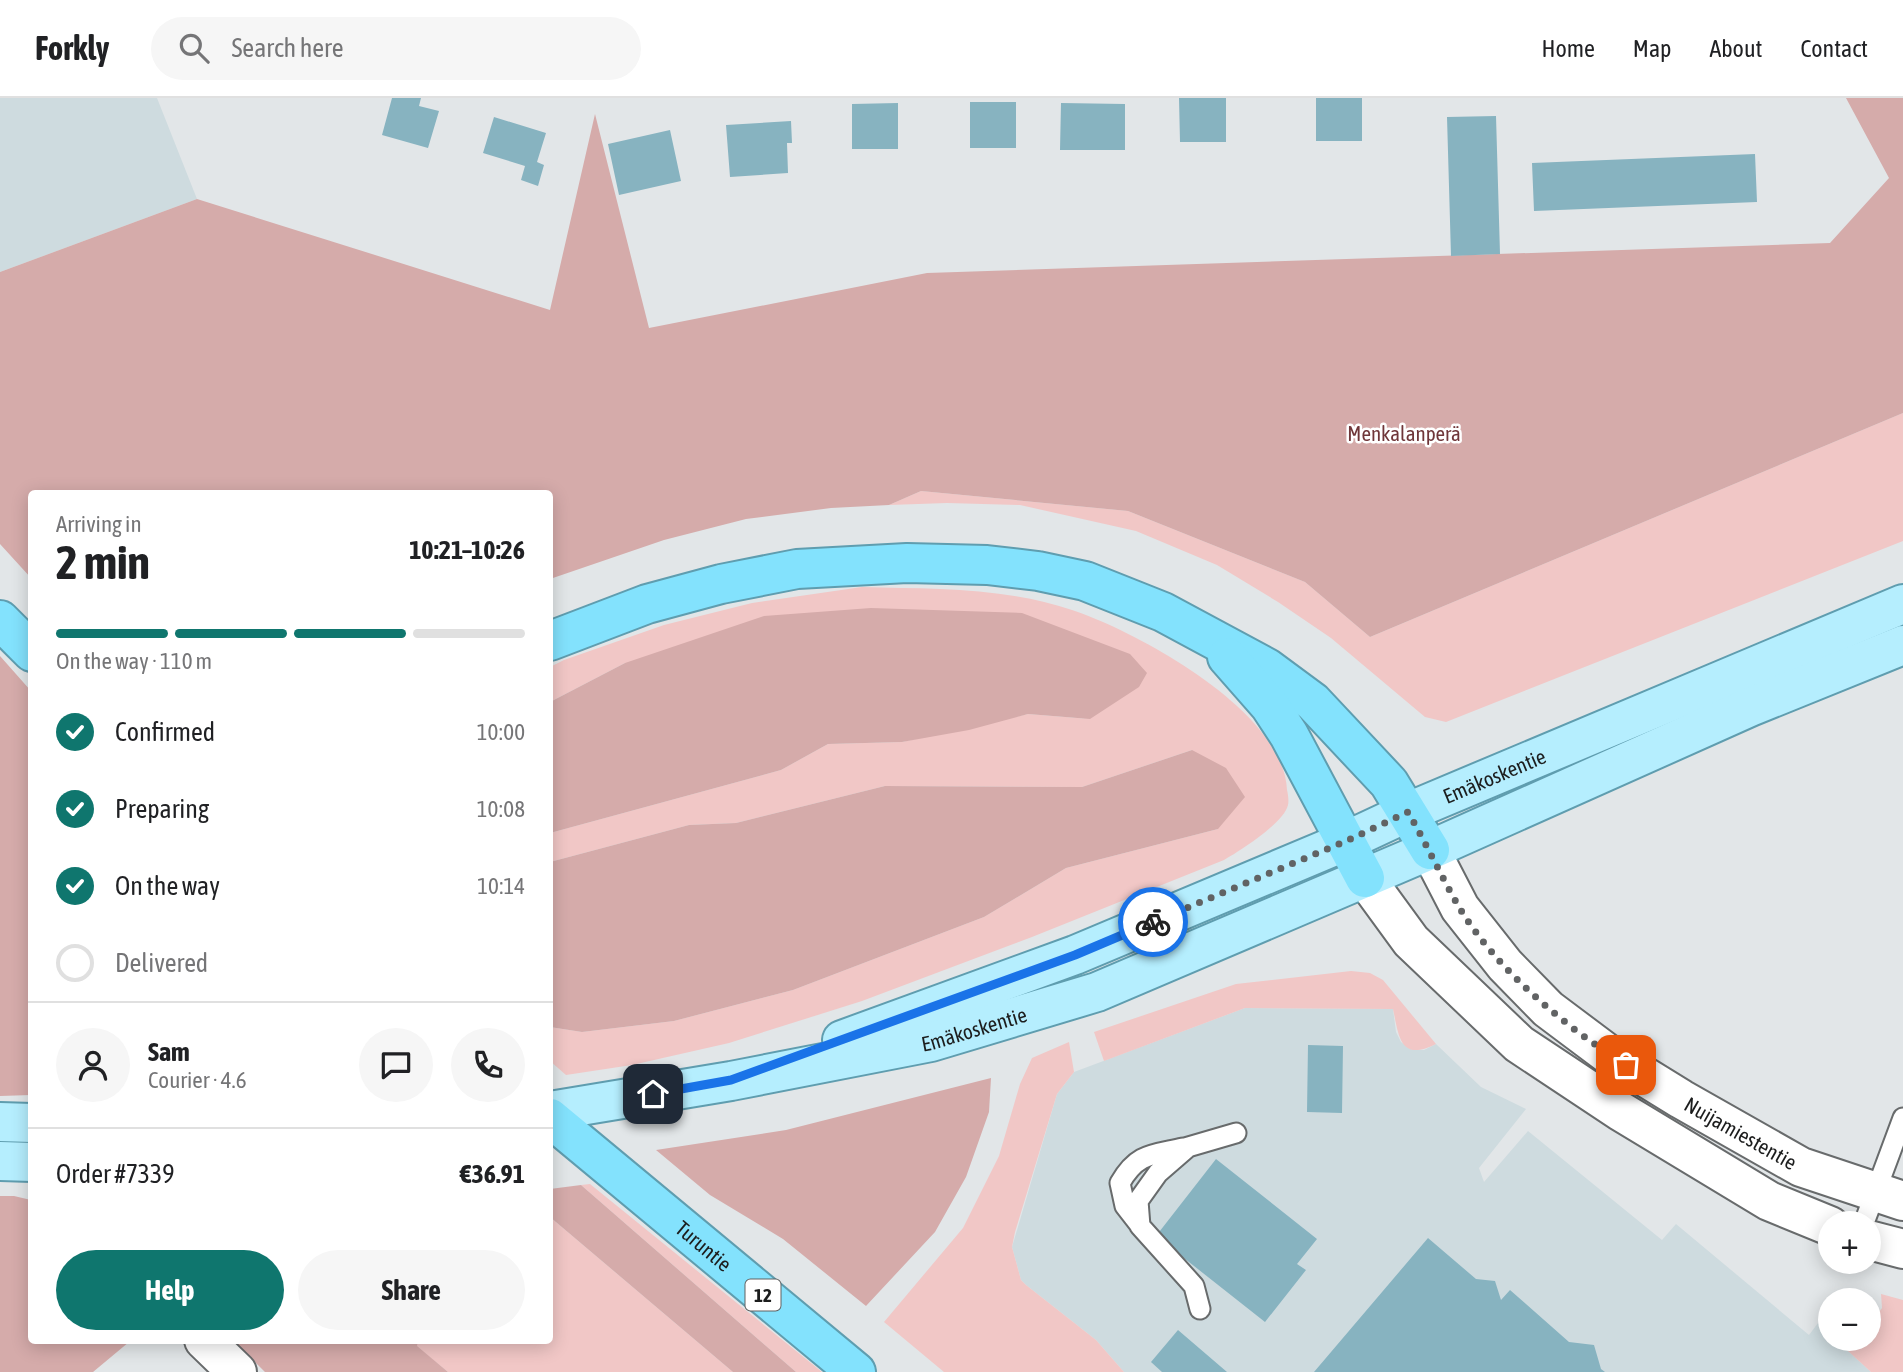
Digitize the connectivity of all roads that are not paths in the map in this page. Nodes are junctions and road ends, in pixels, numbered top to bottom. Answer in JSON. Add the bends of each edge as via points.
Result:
{"nodes":[{"id":1,"x":1903,"y":604,"type":"edge"},
{"id":2,"x":0,"y":620,"type":"edge"},
{"id":3,"x":553,"y":640,"type":"edge"},
{"id":4,"x":1212,"y":640,"type":"junction"},
{"id":5,"x":1903,"y":645,"type":"edge"},
{"id":6,"x":28,"y":648,"type":"edge"},
{"id":7,"x":1408,"y":812,"type":"junction"},
{"id":8,"x":1344,"y":842,"type":"junction"},
{"id":9,"x":1430,"y":850,"type":"junction"},
{"id":10,"x":1365,"y":878,"type":"junction"},
{"id":11,"x":731,"y":1080,"type":"junction"},
{"id":12,"x":553,"y":1110,"type":"edge"},
{"id":13,"x":1903,"y":1118,"type":"edge"},
{"id":14,"x":553,"y":1121,"type":"edge"},
{"id":15,"x":0,"y":1122,"type":"edge"},
{"id":16,"x":28,"y":1123,"type":"edge"},
{"id":17,"x":1236,"y":1133,"type":"dead end"},
{"id":18,"x":1188,"y":1147,"type":"junction"},
{"id":19,"x":0,"y":1161,"type":"edge"},
{"id":20,"x":28,"y":1162,"type":"edge"},
{"id":21,"x":1881,"y":1206,"type":"edge"},
{"id":22,"x":1818,"y":1221,"type":"edge"},
{"id":23,"x":1140,"y":1226,"type":"junction"},
{"id":24,"x":1881,"y":1243,"type":"edge"},
{"id":25,"x":1903,"y":1249,"type":"edge"},
{"id":26,"x":1200,"y":1309,"type":"dead end"},
{"id":27,"x":208,"y":1344,"type":"edge"},
{"id":28,"x":237,"y":1372,"type":"edge"},
{"id":29,"x":856,"y":1372,"type":"edge"}],
"edges":[{"from":1,"to":7,"type":"main road","name":"Emäkoskentie"},
{"from":2,"to":6,"type":"highway"},
{"from":3,"to":4,"type":"highway","via":[[647,604],[721,584],[797,569],[908,562],[987,565],[1085,581],[1163,612]]},
{"from":4,"to":7,"type":"highway","via":[[1268,668],[1313,702],[1389,783]]},
{"from":4,"to":8,"type":"highway","via":[[1289,735]]},
{"from":5,"to":9,"type":"main road","name":"Emäkoskentie","via":[[1750,707]]},
{"from":7,"to":8,"type":"main road","name":"Emäkoskentie"},
{"from":7,"to":9,"type":"highway"},
{"from":8,"to":10,"type":"highway"},
{"from":8,"to":11,"type":"main road","name":"Emäkoskentie","via":[[1075,955]]},
{"from":9,"to":10,"type":"main road","name":"Emäkoskentie"},
{"from":9,"to":21,"type":"main road","name":"Nuijamiestentie","via":[[1479,935],[1548,1009],[1681,1100]]},
{"from":10,"to":11,"type":"main road","name":"Emäkoskentie","via":[[1097,992],[931,1042]]},
{"from":10,"to":22,"type":"main road","name":"Nuijamiestentie","via":[[1411,941],[1519,1044],[1769,1202]]},
{"from":11,"to":12,"type":"main road","name":"Emäkoskentie"},
{"from":13,"to":21,"type":"lane"},
{"from":14,"to":29,"type":"highway","name":"Turuntie","number":"12"},
{"from":15,"to":16,"type":"main road"},
{"from":17,"to":18,"type":"lane"},
{"from":18,"to":23,"type":"lane","via":[[1158,1173],[1138,1201]]},
{"from":18,"to":23,"type":"lane","via":[[1130,1165],[1120,1183],[1125,1206]]},
{"from":19,"to":20,"type":"main road"},
{"from":23,"to":26,"type":"lane","via":[[1194,1286]]},
{"from":24,"to":25,"type":"main road"},
{"from":27,"to":28,"type":"main road"}]}
